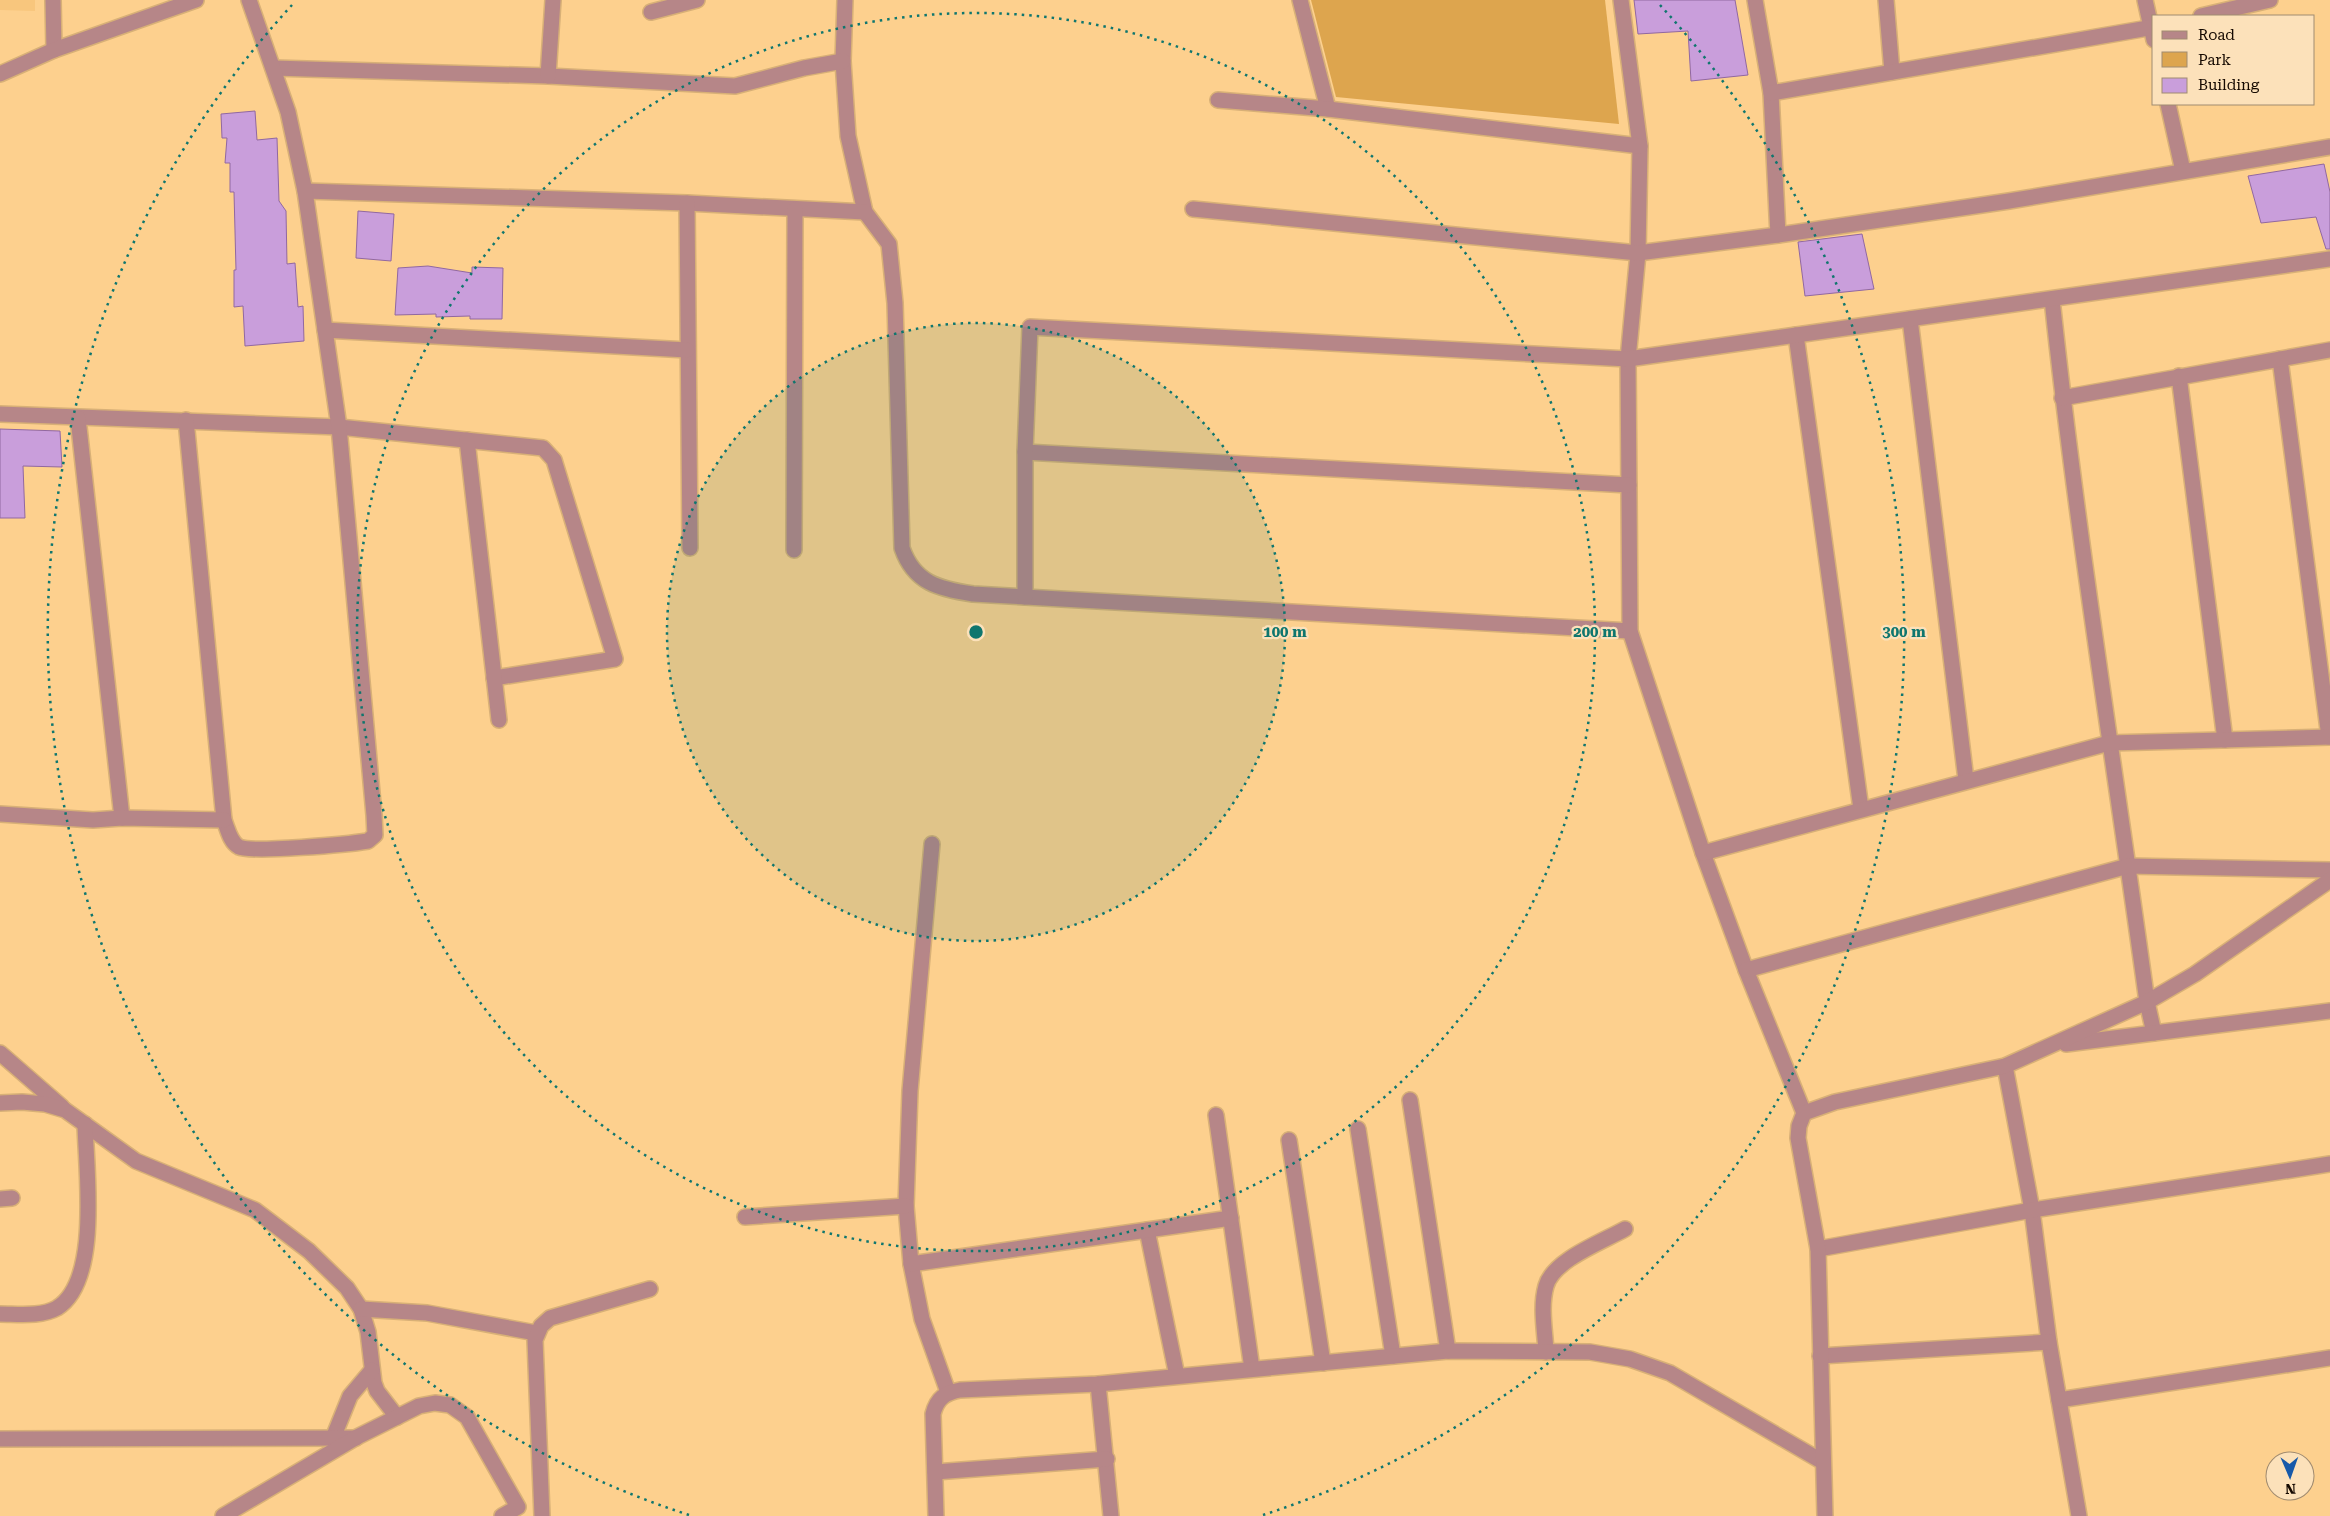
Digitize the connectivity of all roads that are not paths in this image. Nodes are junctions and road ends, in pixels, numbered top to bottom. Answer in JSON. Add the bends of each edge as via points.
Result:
{"nodes":[{"id":1,"x":53,"y":0,"type":"edge"},
{"id":2,"x":196,"y":0,"type":"edge"},
{"id":3,"x":249,"y":0,"type":"edge"},
{"id":4,"x":552,"y":0,"type":"edge"},
{"id":5,"x":697,"y":0,"type":"edge"},
{"id":6,"x":845,"y":0,"type":"edge"},
{"id":7,"x":1300,"y":0,"type":"edge"},
{"id":8,"x":1621,"y":0,"type":"edge"},
{"id":9,"x":1755,"y":0,"type":"edge"},
{"id":10,"x":1886,"y":0,"type":"edge"},
{"id":11,"x":2145,"y":0,"type":"edge"},
{"id":12,"x":2268,"y":0,"type":"edge"},
{"id":13,"x":651,"y":12,"type":"dead end"},
{"id":14,"x":2205,"y":15,"type":"edge"},
{"id":15,"x":2152,"y":28,"type":"edge"},
{"id":16,"x":2152,"y":32,"type":"edge"},
{"id":17,"x":54,"y":50,"type":"junction"},
{"id":18,"x":843,"y":61,"type":"junction"},
{"id":19,"x":273,"y":68,"type":"junction"},
{"id":20,"x":1892,"y":72,"type":"junction"},
{"id":21,"x":0,"y":74,"type":"edge"},
{"id":22,"x":548,"y":76,"type":"junction"},
{"id":23,"x":1771,"y":93,"type":"junction"},
{"id":24,"x":1218,"y":100,"type":"dead end"},
{"id":25,"x":2168,"y":105,"type":"edge"},
{"id":26,"x":1328,"y":110,"type":"junction"},
{"id":27,"x":1640,"y":146,"type":"junction"},
{"id":28,"x":2330,"y":147,"type":"edge"},
{"id":29,"x":2183,"y":171,"type":"junction"},
{"id":30,"x":306,"y":191,"type":"junction"},
{"id":31,"x":687,"y":203,"type":"junction"},
{"id":32,"x":1193,"y":209,"type":"dead end"},
{"id":33,"x":795,"y":210,"type":"junction"},
{"id":34,"x":865,"y":212,"type":"junction"},
{"id":35,"x":1778,"y":235,"type":"junction"},
{"id":36,"x":1638,"y":253,"type":"junction"},
{"id":37,"x":2330,"y":259,"type":"edge"},
{"id":38,"x":2052,"y":299,"type":"junction"},
{"id":39,"x":1910,"y":319,"type":"junction"},
{"id":40,"x":324,"y":330,"type":"junction"},
{"id":41,"x":1796,"y":335,"type":"junction"},
{"id":42,"x":687,"y":350,"type":"junction"},
{"id":43,"x":2330,"y":350,"type":"edge"},
{"id":44,"x":1628,"y":359,"type":"junction"},
{"id":45,"x":2280,"y":359,"type":"junction"},
{"id":46,"x":2180,"y":376,"type":"junction"},
{"id":47,"x":2062,"y":398,"type":"junction"},
{"id":48,"x":0,"y":414,"type":"edge"},
{"id":49,"x":78,"y":418,"type":"junction"},
{"id":50,"x":186,"y":420,"type":"junction"},
{"id":51,"x":339,"y":427,"type":"junction"},
{"id":52,"x":468,"y":440,"type":"junction"},
{"id":53,"x":1025,"y":452,"type":"junction"},
{"id":54,"x":1629,"y":485,"type":"junction"},
{"id":55,"x":690,"y":548,"type":"dead end"},
{"id":56,"x":794,"y":550,"type":"dead end"},
{"id":57,"x":1025,"y":597,"type":"junction"},
{"id":58,"x":1630,"y":631,"type":"junction"},
{"id":59,"x":494,"y":678,"type":"junction"},
{"id":60,"x":499,"y":720,"type":"dead end"},
{"id":61,"x":2330,"y":737,"type":"edge"},
{"id":62,"x":2226,"y":740,"type":"junction"},
{"id":63,"x":2109,"y":743,"type":"junction"},
{"id":64,"x":1966,"y":780,"type":"junction"},
{"id":65,"x":1861,"y":809,"type":"junction"},
{"id":66,"x":0,"y":814,"type":"edge"},
{"id":67,"x":122,"y":818,"type":"junction"},
{"id":68,"x":224,"y":820,"type":"junction"},
{"id":69,"x":932,"y":844,"type":"dead end"},
{"id":70,"x":1703,"y":853,"type":"junction"},
{"id":71,"x":2128,"y":866,"type":"junction"},
{"id":72,"x":2330,"y":870,"type":"edge"},
{"id":73,"x":2330,"y":880,"type":"edge"},
{"id":74,"x":1746,"y":970,"type":"junction"},
{"id":75,"x":2147,"y":1002,"type":"junction"},
{"id":76,"x":2330,"y":1010,"type":"edge"},
{"id":77,"x":2154,"y":1033,"type":"junction"},
{"id":78,"x":2052,"y":1045,"type":"junction"},
{"id":79,"x":0,"y":1053,"type":"edge"},
{"id":80,"x":2005,"y":1066,"type":"junction"},
{"id":81,"x":1410,"y":1100,"type":"dead end"},
{"id":82,"x":0,"y":1103,"type":"edge"},
{"id":83,"x":65,"y":1110,"type":"junction"},
{"id":84,"x":1804,"y":1113,"type":"junction"},
{"id":85,"x":1216,"y":1115,"type":"dead end"},
{"id":86,"x":85,"y":1124,"type":"junction"},
{"id":87,"x":1358,"y":1128,"type":"dead end"},
{"id":88,"x":1289,"y":1140,"type":"dead end"},
{"id":89,"x":2330,"y":1164,"type":"edge"},
{"id":90,"x":906,"y":1206,"type":"junction"},
{"id":91,"x":2032,"y":1210,"type":"junction"},
{"id":92,"x":745,"y":1217,"type":"dead end"},
{"id":93,"x":1231,"y":1218,"type":"junction"},
{"id":94,"x":1625,"y":1229,"type":"dead end"},
{"id":95,"x":1147,"y":1230,"type":"junction"},
{"id":96,"x":1818,"y":1249,"type":"junction"},
{"id":97,"x":911,"y":1264,"type":"junction"},
{"id":98,"x":650,"y":1289,"type":"dead end"},
{"id":99,"x":361,"y":1309,"type":"junction"},
{"id":100,"x":0,"y":1314,"type":"edge"},
{"id":101,"x":536,"y":1333,"type":"junction"},
{"id":102,"x":2049,"y":1342,"type":"junction"},
{"id":103,"x":1448,"y":1352,"type":"junction"},
{"id":104,"x":1546,"y":1352,"type":"junction"},
{"id":105,"x":1393,"y":1356,"type":"junction"},
{"id":106,"x":1820,"y":1356,"type":"junction"},
{"id":107,"x":2330,"y":1358,"type":"edge"},
{"id":108,"x":1323,"y":1363,"type":"junction"},
{"id":109,"x":1252,"y":1369,"type":"junction"},
{"id":110,"x":372,"y":1370,"type":"junction"},
{"id":111,"x":1177,"y":1376,"type":"junction"},
{"id":112,"x":1098,"y":1384,"type":"junction"},
{"id":113,"x":948,"y":1392,"type":"junction"},
{"id":114,"x":2059,"y":1400,"type":"junction"},
{"id":115,"x":397,"y":1417,"type":"junction"},
{"id":116,"x":333,"y":1438,"type":"junction"},
{"id":117,"x":357,"y":1438,"type":"junction"},
{"id":118,"x":0,"y":1439,"type":"edge"},
{"id":119,"x":1107,"y":1459,"type":"junction"},
{"id":120,"x":1823,"y":1462,"type":"junction"},
{"id":121,"x":935,"y":1472,"type":"junction"},
{"id":122,"x":521,"y":1511,"type":"edge"},
{"id":123,"x":223,"y":1516,"type":"edge"},
{"id":124,"x":502,"y":1516,"type":"edge"},
{"id":125,"x":542,"y":1516,"type":"edge"},
{"id":126,"x":936,"y":1516,"type":"edge"},
{"id":127,"x":1111,"y":1516,"type":"edge"},
{"id":128,"x":1825,"y":1516,"type":"edge"},
{"id":129,"x":2079,"y":1516,"type":"edge"}],
"edges":[{"from":1,"to":17,"type":"street"},
{"from":2,"to":17,"type":"street"},
{"from":3,"to":19,"type":"street"},
{"from":4,"to":22,"type":"street"},
{"from":5,"to":13,"type":"street"},
{"from":6,"to":18,"type":"street"},
{"from":7,"to":26,"type":"street"},
{"from":8,"to":27,"type":"street"},
{"from":9,"to":23,"type":"street"},
{"from":10,"to":20,"type":"street"},
{"from":11,"to":15,"type":"street"},
{"from":12,"to":14,"type":"street"},
{"from":16,"to":20,"type":"street"},
{"from":17,"to":21,"type":"street"},
{"from":18,"to":22,"type":"street","via":[[735,86]]},
{"from":18,"to":34,"type":"street","via":[[848,136]]},
{"from":19,"to":22,"type":"street"},
{"from":19,"to":30,"type":"street","via":[[288,112]]},
{"from":20,"to":23,"type":"street"},
{"from":23,"to":35,"type":"street"},
{"from":24,"to":26,"type":"street"},
{"from":25,"to":29,"type":"street"},
{"from":26,"to":27,"type":"street"},
{"from":27,"to":36,"type":"street"},
{"from":28,"to":29,"type":"street"},
{"from":29,"to":35,"type":"street"},
{"from":30,"to":31,"type":"street"},
{"from":30,"to":40,"type":"street"},
{"from":31,"to":33,"type":"street"},
{"from":31,"to":42,"type":"street"},
{"from":32,"to":36,"type":"street"},
{"from":33,"to":34,"type":"street"},
{"from":33,"to":56,"type":"street"},
{"from":34,"to":57,"type":"street","via":[[889,244],[902,548],[907,563],[928,583],[948,590]]},
{"from":35,"to":36,"type":"street"},
{"from":36,"to":44,"type":"street"},
{"from":37,"to":38,"type":"street"},
{"from":38,"to":39,"type":"street"},
{"from":38,"to":47,"type":"street"},
{"from":39,"to":41,"type":"street"},
{"from":39,"to":64,"type":"street"},
{"from":40,"to":42,"type":"street"},
{"from":40,"to":51,"type":"street"},
{"from":41,"to":44,"type":"street"},
{"from":41,"to":65,"type":"street"},
{"from":42,"to":55,"type":"street"},
{"from":43,"to":45,"type":"street"},
{"from":44,"to":53,"type":"street","via":[[1030,327]]},
{"from":44,"to":54,"type":"street"},
{"from":45,"to":46,"type":"street"},
{"from":45,"to":61,"type":"street"},
{"from":46,"to":47,"type":"street"},
{"from":46,"to":62,"type":"street"},
{"from":47,"to":63,"type":"street"},
{"from":48,"to":49,"type":"street"},
{"from":49,"to":50,"type":"street"},
{"from":49,"to":67,"type":"street"},
{"from":50,"to":51,"type":"street"},
{"from":50,"to":68,"type":"street"},
{"from":51,"to":52,"type":"street"},
{"from":51,"to":68,"type":"street","via":[[376,835],[360,843],[248,849],[231,840]]},
{"from":52,"to":59,"type":"street"},
{"from":52,"to":59,"type":"street","via":[[543,448],[554,460],[615,659]]},
{"from":53,"to":54,"type":"street"},
{"from":53,"to":57,"type":"street"},
{"from":54,"to":58,"type":"street"},
{"from":57,"to":58,"type":"street"},
{"from":58,"to":70,"type":"street"},
{"from":59,"to":60,"type":"street"},
{"from":61,"to":62,"type":"street"},
{"from":62,"to":63,"type":"street"},
{"from":63,"to":64,"type":"street"},
{"from":63,"to":71,"type":"street"},
{"from":64,"to":65,"type":"street"},
{"from":65,"to":70,"type":"street"},
{"from":66,"to":67,"type":"street","via":[[93,820]]},
{"from":67,"to":68,"type":"street"},
{"from":69,"to":90,"type":"street","via":[[910,1091]]},
{"from":70,"to":74,"type":"street"},
{"from":71,"to":72,"type":"street"},
{"from":71,"to":74,"type":"street"},
{"from":71,"to":75,"type":"street"},
{"from":73,"to":75,"type":"street","via":[[2195,974]]},
{"from":74,"to":84,"type":"street"},
{"from":75,"to":77,"type":"street"},
{"from":75,"to":78,"type":"street"},
{"from":76,"to":77,"type":"street"},
{"from":77,"to":78,"type":"street"},
{"from":78,"to":80,"type":"street"},
{"from":79,"to":83,"type":"street"},
{"from":80,"to":84,"type":"street","via":[[1835,1102]]},
{"from":80,"to":91,"type":"street"},
{"from":81,"to":103,"type":"street"},
{"from":82,"to":83,"type":"street","via":[[45,1104]]},
{"from":83,"to":86,"type":"street"},
{"from":84,"to":96,"type":"street","via":[[1798,1138]]},
{"from":85,"to":93,"type":"street"},
{"from":86,"to":99,"type":"street","via":[[136,1160],[255,1210],[309,1252],[347,1288]]},
{"from":86,"to":100,"type":"street","via":[[88,1233],[79,1280],[66,1300],[49,1312]]},
{"from":87,"to":105,"type":"street"},
{"from":88,"to":108,"type":"street"},
{"from":89,"to":91,"type":"street"},
{"from":90,"to":92,"type":"street"},
{"from":90,"to":97,"type":"street"},
{"from":91,"to":96,"type":"street"},
{"from":91,"to":102,"type":"street"},
{"from":93,"to":95,"type":"street"},
{"from":93,"to":109,"type":"street"},
{"from":94,"to":104,"type":"street","via":[[1561,1264],[1551,1274],[1544,1298]]},
{"from":95,"to":97,"type":"street"},
{"from":95,"to":111,"type":"street"},
{"from":96,"to":106,"type":"street"},
{"from":97,"to":113,"type":"street","via":[[922,1319]]},
{"from":98,"to":101,"type":"street","via":[[550,1318]]},
{"from":99,"to":101,"type":"street","via":[[426,1313]]},
{"from":99,"to":110,"type":"street","via":[[368,1332]]},
{"from":101,"to":125,"type":"street"},
{"from":102,"to":106,"type":"street"},
{"from":102,"to":114,"type":"street"},
{"from":103,"to":104,"type":"street"},
{"from":103,"to":105,"type":"street"},
{"from":104,"to":120,"type":"street","via":[[1590,1352],[1630,1359],[1670,1374]]},
{"from":105,"to":108,"type":"street"},
{"from":106,"to":120,"type":"street"},
{"from":107,"to":114,"type":"street"},
{"from":108,"to":109,"type":"street"},
{"from":109,"to":111,"type":"street"},
{"from":110,"to":115,"type":"street","via":[[377,1390]]},
{"from":110,"to":116,"type":"street","via":[[350,1396]]},
{"from":111,"to":112,"type":"street"},
{"from":112,"to":113,"type":"street"},
{"from":112,"to":119,"type":"street"},
{"from":113,"to":121,"type":"street","via":[[935,1404],[933,1414]]},
{"from":114,"to":129,"type":"street"},
{"from":115,"to":117,"type":"street"},
{"from":115,"to":122,"type":"street","via":[[419,1406],[435,1403],[450,1406],[467,1416]]},
{"from":116,"to":117,"type":"street"},
{"from":116,"to":118,"type":"street"},
{"from":117,"to":123,"type":"street"},
{"from":119,"to":121,"type":"street"},
{"from":119,"to":127,"type":"street"},
{"from":120,"to":128,"type":"street"},
{"from":121,"to":126,"type":"street"},
{"from":122,"to":124,"type":"street"}]}
